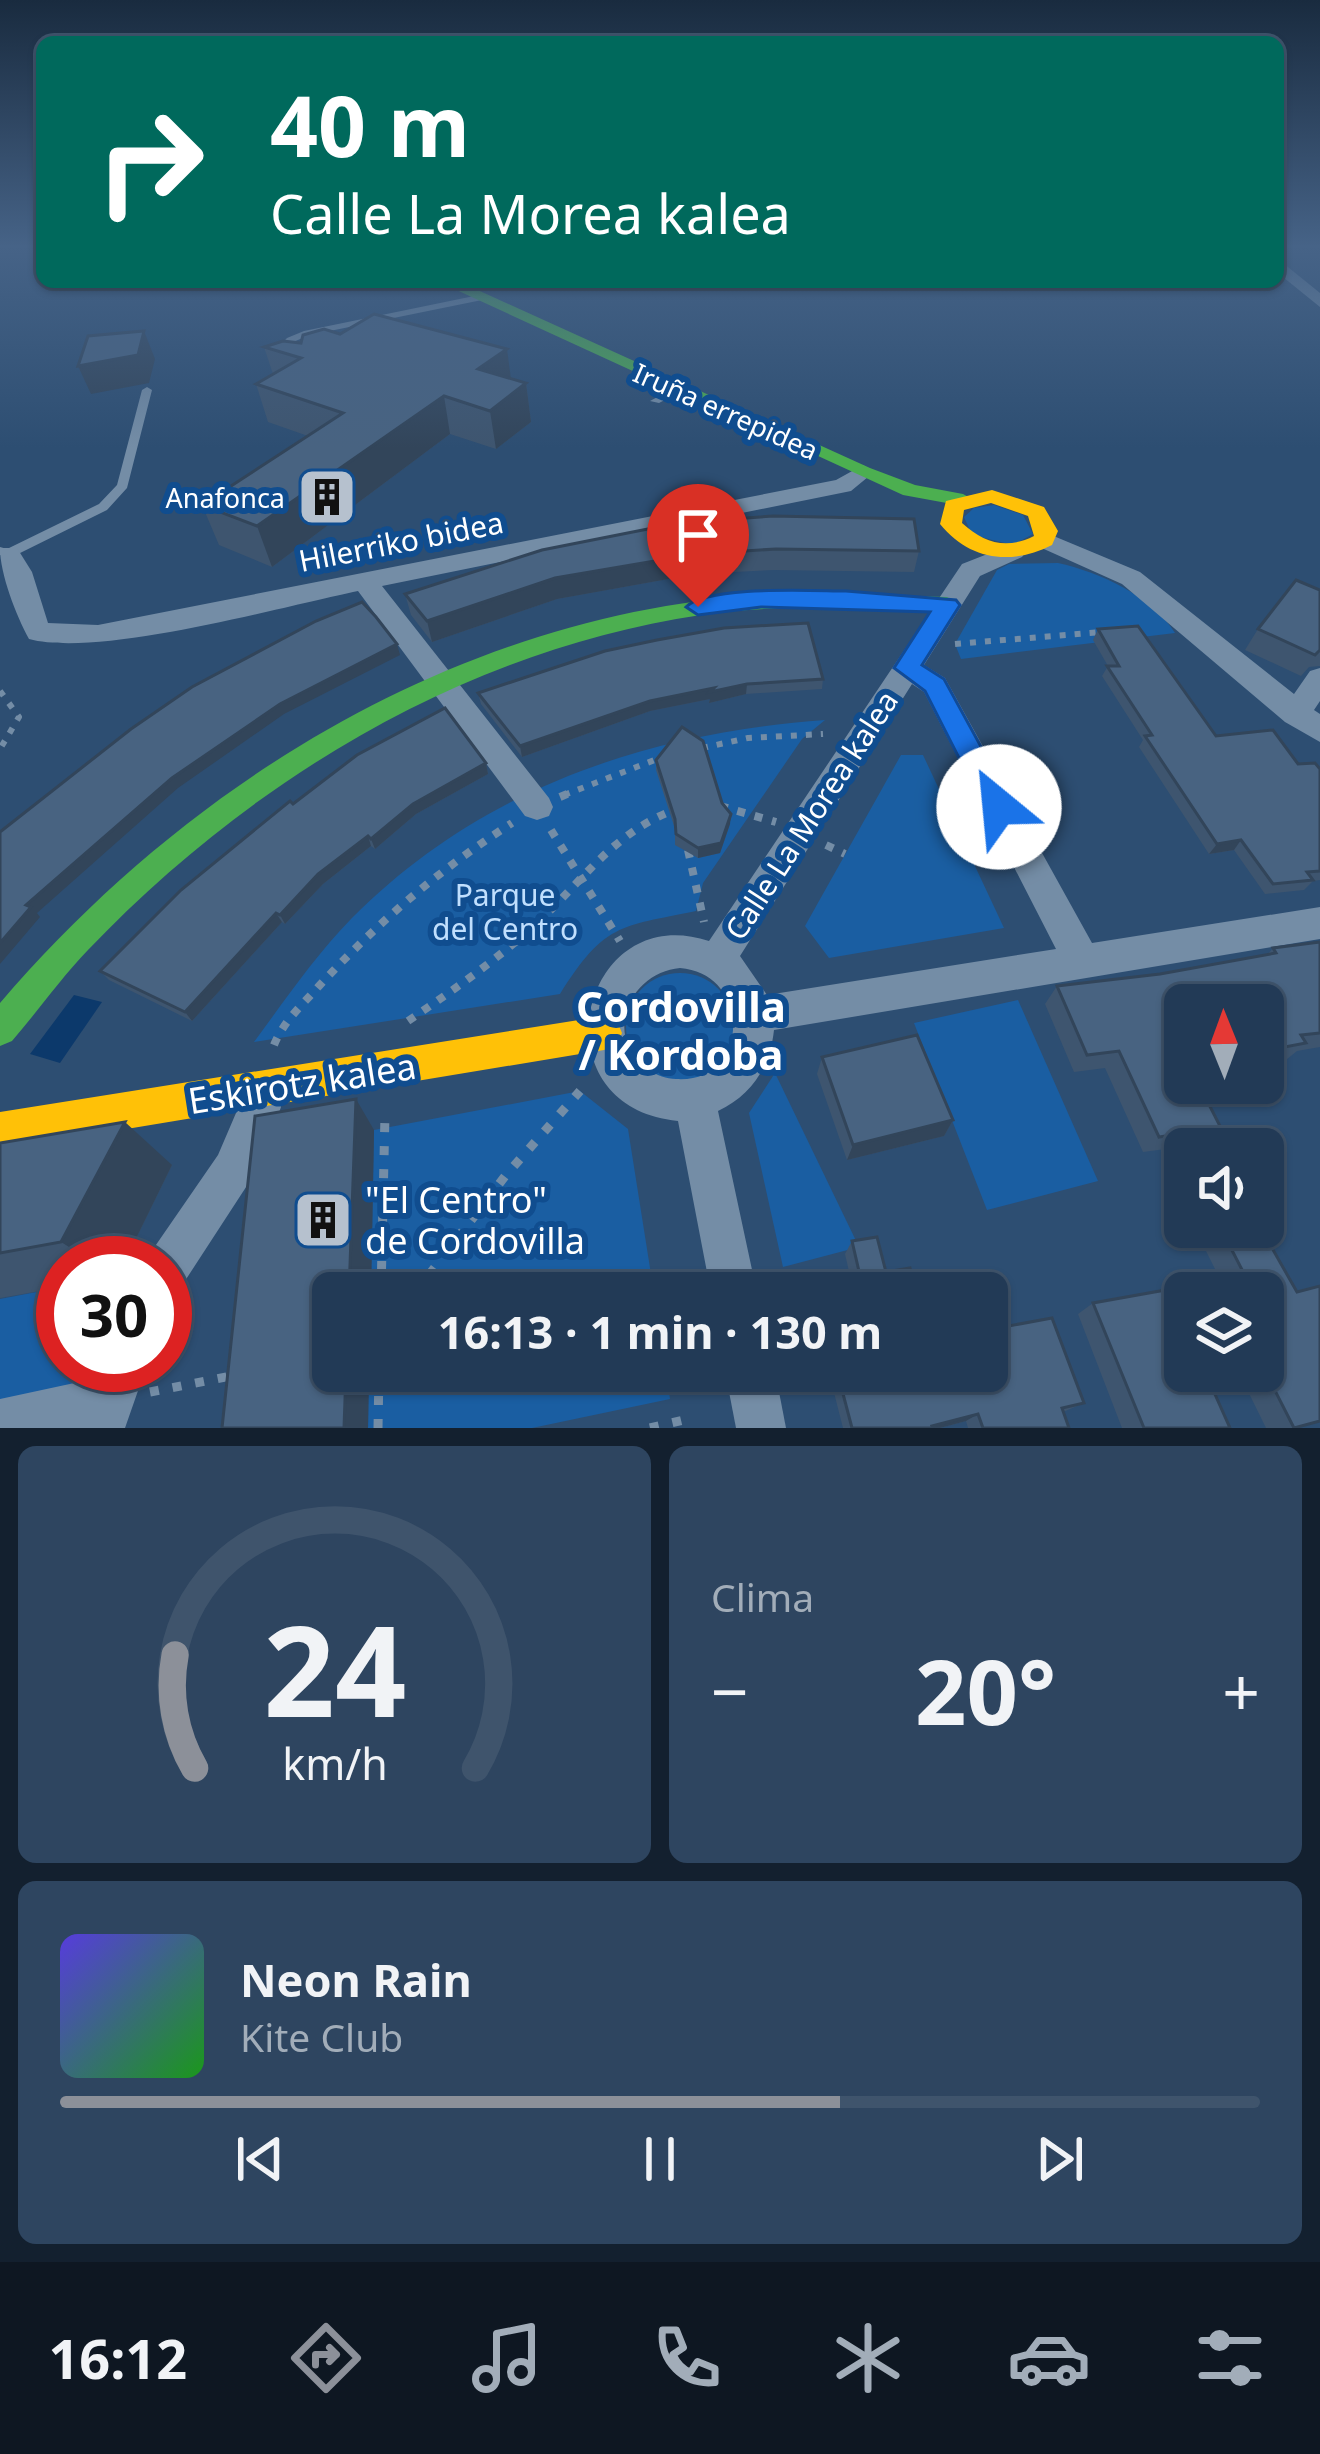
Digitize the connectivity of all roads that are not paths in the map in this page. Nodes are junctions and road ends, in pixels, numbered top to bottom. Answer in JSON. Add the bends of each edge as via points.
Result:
{"nodes":[{"id":1,"x":406,"y":315,"type":"edge"},
{"id":2,"x":510,"y":315,"type":"edge"},
{"id":3,"x":280,"y":364,"type":"edge"},
{"id":4,"x":148,"y":390,"type":"dead end"},
{"id":5,"x":863,"y":472,"type":"junction"},
{"id":6,"x":963,"y":534,"type":"junction"},
{"id":7,"x":1044,"y":540,"type":"junction"},
{"id":8,"x":4,"y":552,"type":"edge"},
{"id":9,"x":365,"y":582,"type":"junction"},
{"id":10,"x":947,"y":605,"type":"junction"},
{"id":11,"x":907,"y":668,"type":"junction"},
{"id":12,"x":1320,"y":678,"type":"edge"},
{"id":13,"x":438,"y":681,"type":"junction"},
{"id":14,"x":1308,"y":722,"type":"edge"},
{"id":15,"x":537,"y":807,"type":"road end"},
{"id":16,"x":1320,"y":922,"type":"edge"},
{"id":17,"x":1081,"y":960,"type":"junction"},
{"id":18,"x":716,"y":962,"type":"junction"},
{"id":19,"x":756,"y":1015,"type":"junction"},
{"id":20,"x":0,"y":1029,"type":"edge"},
{"id":21,"x":604,"y":1034,"type":"junction"},
{"id":22,"x":268,"y":1069,"type":"junction"},
{"id":23,"x":694,"y":1098,"type":"junction"},
{"id":24,"x":0,"y":1131,"type":"edge"},
{"id":25,"x":186,"y":1236,"type":"edge"},
{"id":26,"x":730,"y":1272,"type":"edge"},
{"id":27,"x":754,"y":1392,"type":"edge"},
{"id":28,"x":109,"y":1398,"type":"edge"},
{"id":29,"x":0,"y":1424,"type":"edge"},
{"id":30,"x":761,"y":1428,"type":"edge"}],
"edges":[{"from":1,"to":3,"type":"lane","via":[[290,340],[275,357]]},
{"from":2,"to":5,"type":"street","name":"Iruña errepidea","via":[[666,395]]},
{"from":4,"to":8,"type":"lane","via":[[123,485],[103,507]]},
{"from":5,"to":6,"type":"street","name":"Iruña errepidea","via":[[910,490]]},
{"from":5,"to":9,"type":"street","name":"Hilerriko bidea","via":[[843,486]]},
{"from":6,"to":7,"type":"street","via":[[1013,552]]},
{"from":6,"to":7,"type":"street","via":[[992,496],[1024,504],[1044,521]]},
{"from":6,"to":10,"type":"street","name":"Calle La Morea kalea"},
{"from":7,"to":14,"type":"street","via":[[1131,578]]},
{"from":8,"to":9,"type":"street","name":"Hilerriko bidea","via":[[20,568],[25,610],[39,632],[98,634]]},
{"from":9,"to":13,"type":"street"},
{"from":10,"to":11,"type":"street","name":"Calle La Morea kalea"},
{"from":10,"to":13,"type":"street","via":[[761,599],[666,611],[581,628]]},
{"from":11,"to":17,"type":"street","name":"Calle La Morea kalea","via":[[935,685]]},
{"from":11,"to":18,"type":"street","name":"Calle La Morea kalea"},
{"from":12,"to":14,"type":"street"},
{"from":13,"to":15,"type":"street"},
{"from":13,"to":20,"type":"street","via":[[328,736],[176,847],[82,934]]},
{"from":16,"to":17,"type":"street"},
{"from":17,"to":19,"type":"street"},
{"from":18,"to":19,"type":"street","via":[[748,993]]},
{"from":18,"to":21,"type":"street","via":[[670,953],[648,959],[614,989]]},
{"from":19,"to":23,"type":"street","via":[[750,1058],[736,1077]]},
{"from":21,"to":22,"type":"street","name":"Eskirotz kalea"},
{"from":21,"to":23,"type":"street","via":[[625,1076],[645,1090]]},
{"from":22,"to":24,"type":"street","name":"Eskirotz kalea"},
{"from":22,"to":25,"type":"street","via":[[255,1136]]},
{"from":23,"to":26,"type":"street"},
{"from":27,"to":30,"type":"street"},
{"from":28,"to":29,"type":"street"}]}
